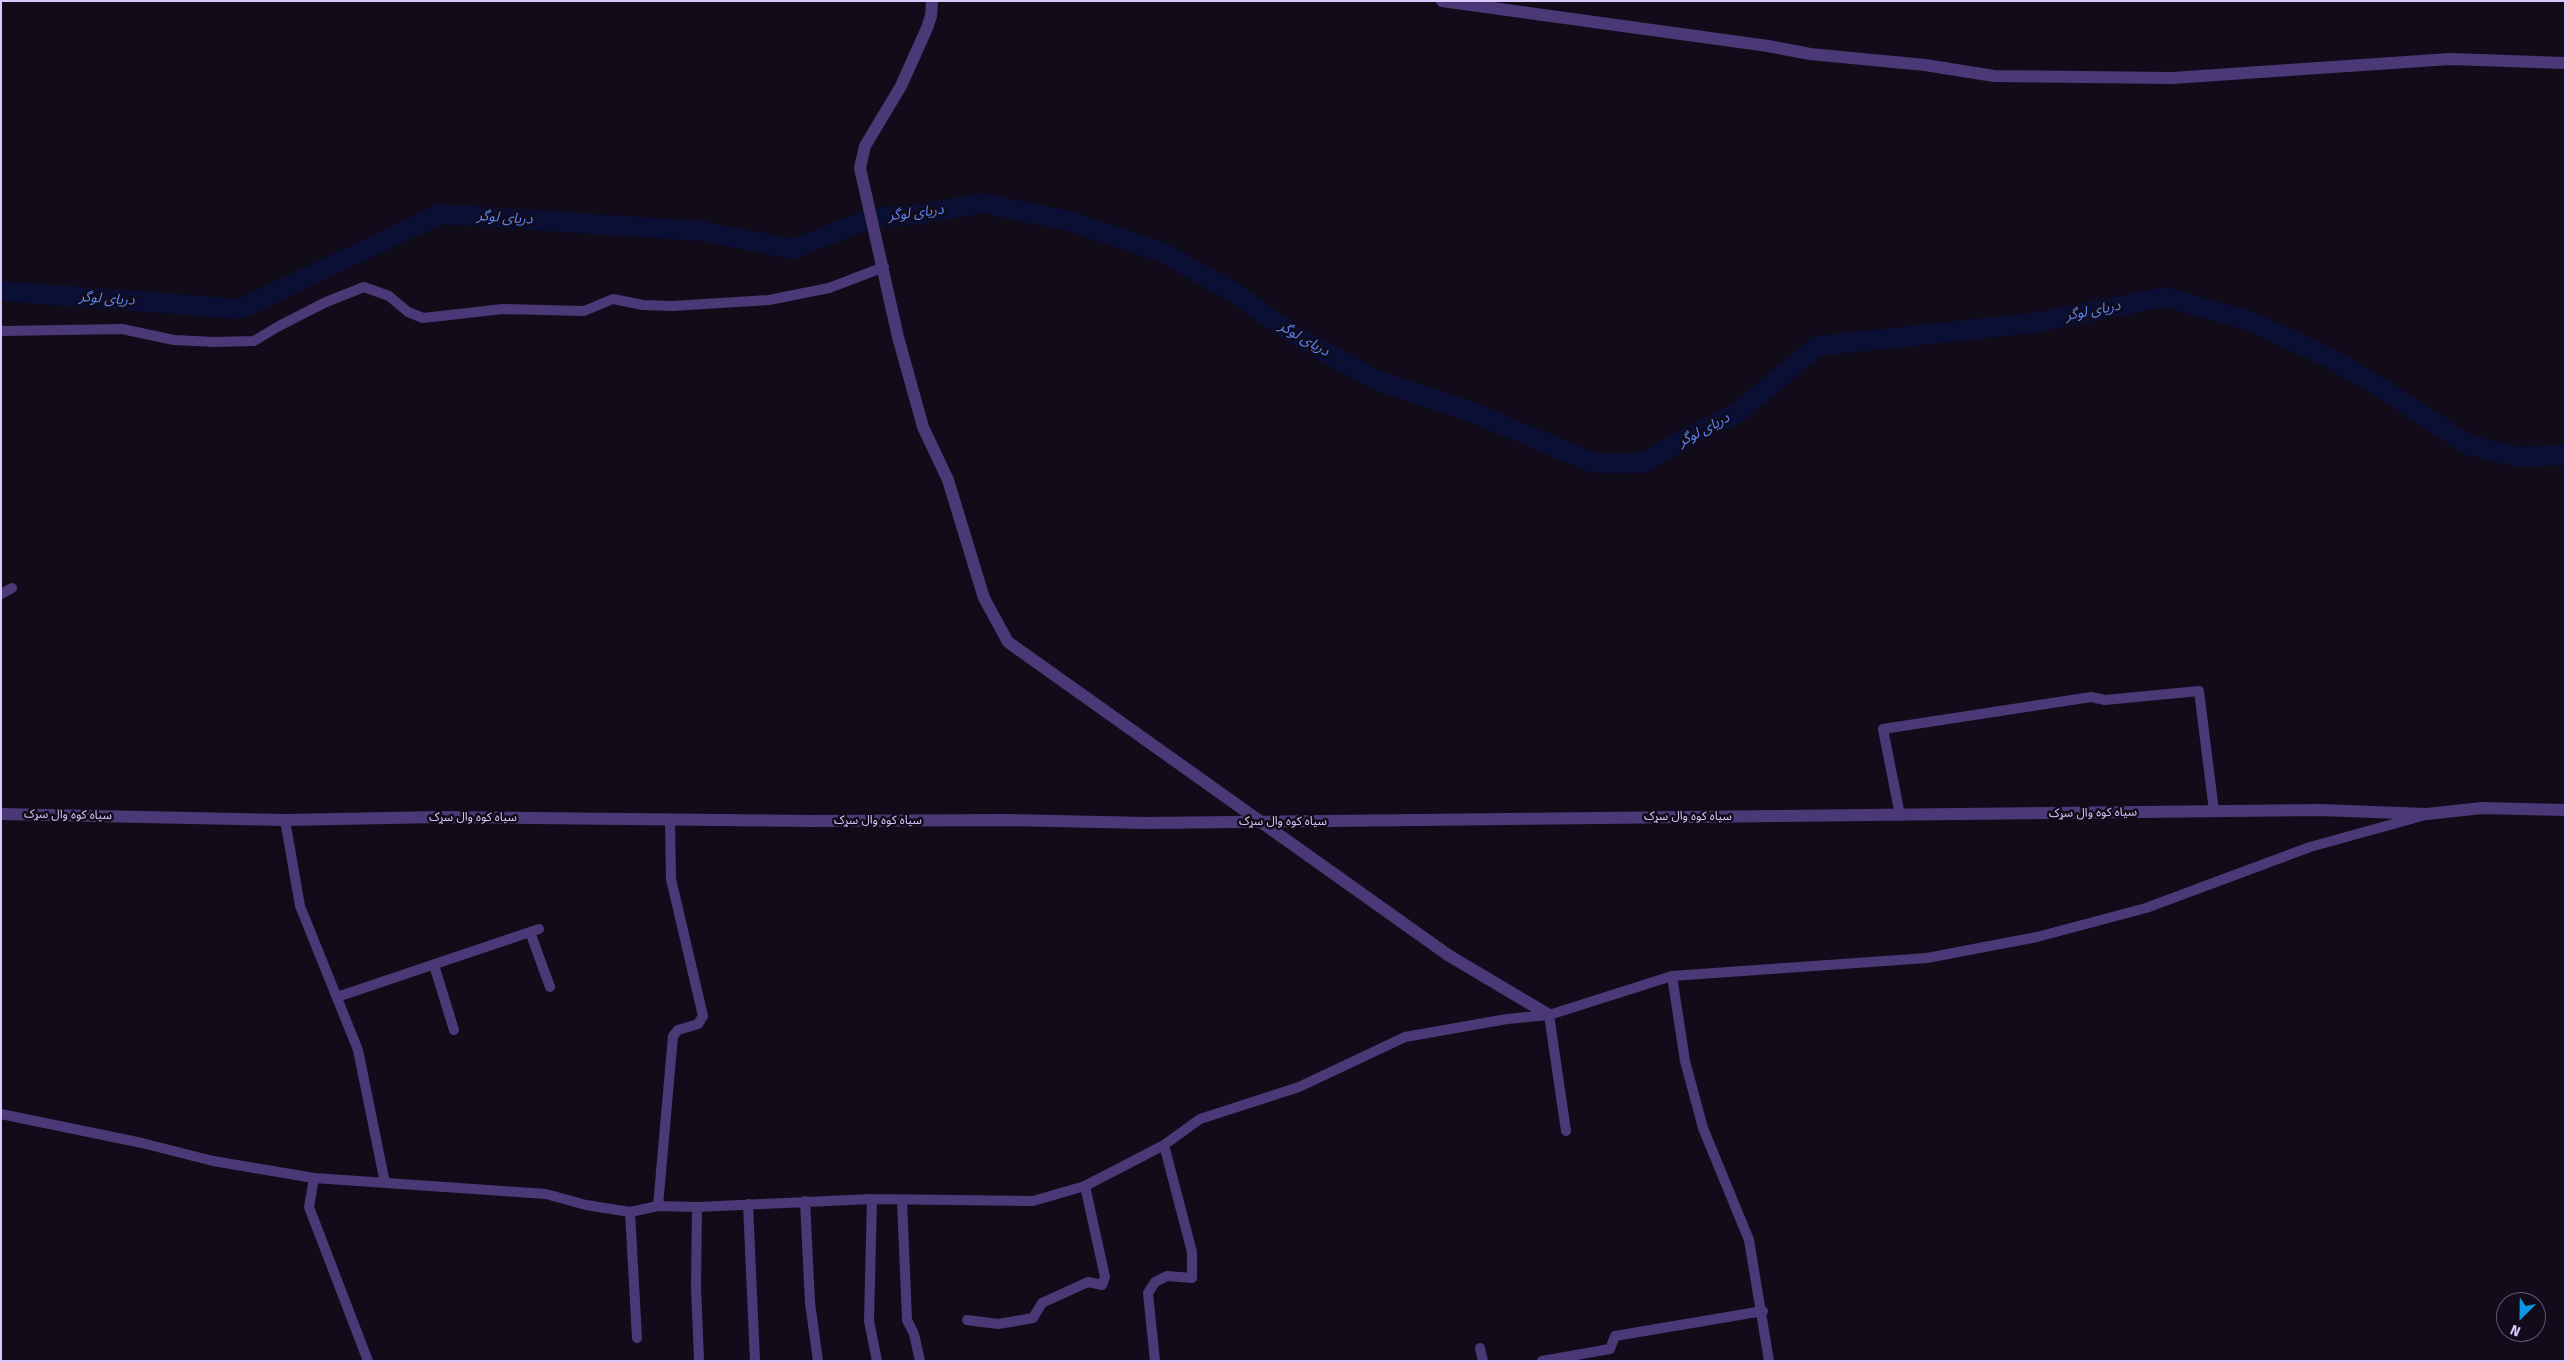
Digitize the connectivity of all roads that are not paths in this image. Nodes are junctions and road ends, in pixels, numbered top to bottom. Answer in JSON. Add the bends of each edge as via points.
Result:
{"nodes":[{"id":1,"x":932,"y":1,"type":"edge"},
{"id":2,"x":1442,"y":1,"type":"edge"},
{"id":3,"x":2565,"y":63,"type":"edge"},
{"id":4,"x":884,"y":267,"type":"junction"},
{"id":5,"x":1,"y":331,"type":"edge"},
{"id":6,"x":12,"y":588,"type":"dead end"},
{"id":7,"x":1,"y":594,"type":"edge"},
{"id":8,"x":2565,"y":810,"type":"edge"},
{"id":9,"x":2214,"y":811,"type":"junction"},
{"id":10,"x":1,"y":814,"type":"edge"},
{"id":11,"x":2427,"y":814,"type":"junction"},
{"id":12,"x":1900,"y":815,"type":"junction"},
{"id":13,"x":285,"y":820,"type":"junction"},
{"id":14,"x":670,"y":820,"type":"junction"},
{"id":15,"x":1259,"y":822,"type":"junction"},
{"id":16,"x":434,"y":965,"type":"junction"},
{"id":17,"x":1672,"y":976,"type":"junction"},
{"id":18,"x":550,"y":987,"type":"dead end"},
{"id":19,"x":338,"y":997,"type":"junction"},
{"id":20,"x":1550,"y":1015,"type":"junction"},
{"id":21,"x":454,"y":1030,"type":"dead end"},
{"id":22,"x":1,"y":1114,"type":"edge"},
{"id":23,"x":1566,"y":1132,"type":"dead end"},
{"id":24,"x":1164,"y":1145,"type":"junction"},
{"id":25,"x":314,"y":1178,"type":"junction"},
{"id":26,"x":385,"y":1183,"type":"junction"},
{"id":27,"x":1085,"y":1186,"type":"junction"},
{"id":28,"x":872,"y":1199,"type":"junction"},
{"id":29,"x":805,"y":1201,"type":"junction"},
{"id":30,"x":902,"y":1201,"type":"junction"},
{"id":31,"x":748,"y":1204,"type":"junction"},
{"id":32,"x":658,"y":1206,"type":"junction"},
{"id":33,"x":697,"y":1207,"type":"junction"},
{"id":34,"x":630,"y":1212,"type":"junction"},
{"id":35,"x":1762,"y":1311,"type":"junction"},
{"id":36,"x":967,"y":1320,"type":"dead end"},
{"id":37,"x":636,"y":1338,"type":"dead end"},
{"id":38,"x":1480,"y":1348,"type":"dead end"},
{"id":39,"x":368,"y":1361,"type":"edge"},
{"id":40,"x":699,"y":1361,"type":"edge"},
{"id":41,"x":755,"y":1361,"type":"edge"},
{"id":42,"x":818,"y":1361,"type":"edge"},
{"id":43,"x":877,"y":1361,"type":"edge"},
{"id":44,"x":920,"y":1361,"type":"edge"},
{"id":45,"x":1155,"y":1361,"type":"edge"},
{"id":46,"x":1483,"y":1361,"type":"edge"},
{"id":47,"x":1542,"y":1361,"type":"edge"},
{"id":48,"x":1769,"y":1361,"type":"edge"}],
"edges":[{"from":1,"to":4,"type":"street","via":[[932,16],[927,28],[901,86],[865,146],[860,168]]},
{"from":2,"to":3,"type":"street","via":[[1810,54],[1925,65],[1994,76],[2172,78],[2410,60]]},
{"from":4,"to":5,"type":"street","via":[[829,288],[768,300],[672,306],[613,299],[584,311],[503,309],[423,318],[408,312],[389,296],[364,287],[326,302],[254,341],[174,340],[122,329]]},
{"from":4,"to":15,"type":"street","via":[[898,337],[923,427],[948,480],[984,598],[1008,642]]},
{"from":6,"to":7,"type":"street"},
{"from":8,"to":11,"type":"street","name":"سیاه کوه وال سړک","via":[[2482,808]]},
{"from":9,"to":11,"type":"street","name":"سیاه کوه وال سړک"},
{"from":9,"to":12,"type":"street","name":"سیاه کوه وال سړک"},
{"from":9,"to":12,"type":"street","via":[[2199,691],[2105,700],[2091,697],[1883,729]]},
{"from":10,"to":13,"type":"street","name":"سیاه کوه وال سړک"},
{"from":11,"to":17,"type":"street","via":[[2310,847],[2146,908],[2037,937],[1927,958]]},
{"from":12,"to":15,"type":"street","name":"سیاه کوه وال سړک"},
{"from":13,"to":14,"type":"street","name":"سیاه کوه وال سړک"},
{"from":13,"to":19,"type":"street","via":[[300,906]]},
{"from":14,"to":15,"type":"street","name":"سیاه کوه وال سړک"},
{"from":14,"to":32,"type":"street","via":[[671,878],[703,1016],[698,1024],[678,1030],[673,1036]]},
{"from":15,"to":20,"type":"street","via":[[1448,955]]},
{"from":16,"to":18,"type":"street","via":[[534,931]]},
{"from":16,"to":19,"type":"street"},
{"from":16,"to":21,"type":"street"},
{"from":17,"to":20,"type":"street"},
{"from":17,"to":35,"type":"street","via":[[1685,1061],[1703,1128],[1749,1240]]},
{"from":19,"to":26,"type":"street","via":[[358,1050]]},
{"from":20,"to":23,"type":"street"},
{"from":20,"to":24,"type":"street","via":[[1506,1019],[1405,1037],[1299,1087],[1200,1119]]},
{"from":22,"to":25,"type":"street","via":[[213,1160]]},
{"from":24,"to":27,"type":"street"},
{"from":24,"to":45,"type":"street","via":[[1192,1252],[1192,1278],[1167,1276],[1155,1282],[1148,1294]]},
{"from":25,"to":26,"type":"street"},
{"from":25,"to":39,"type":"street","via":[[309,1207]]},
{"from":26,"to":34,"type":"street","via":[[546,1194]]},
{"from":27,"to":30,"type":"street","via":[[1032,1201]]},
{"from":27,"to":36,"type":"street","via":[[1105,1277],[1102,1285],[1088,1282],[1042,1303],[1033,1318],[998,1324]]},
{"from":28,"to":29,"type":"street"},
{"from":28,"to":30,"type":"street"},
{"from":28,"to":43,"type":"street","via":[[869,1321]]},
{"from":29,"to":31,"type":"street"},
{"from":29,"to":42,"type":"street","via":[[810,1304]]},
{"from":30,"to":44,"type":"street","via":[[907,1320]]},
{"from":31,"to":33,"type":"street"},
{"from":31,"to":41,"type":"street"},
{"from":32,"to":33,"type":"street"},
{"from":32,"to":34,"type":"street"},
{"from":33,"to":40,"type":"street"},
{"from":34,"to":37,"type":"street"},
{"from":35,"to":47,"type":"street","via":[[1615,1336],[1610,1349]]},
{"from":35,"to":48,"type":"street"},
{"from":38,"to":46,"type":"street"}]}
